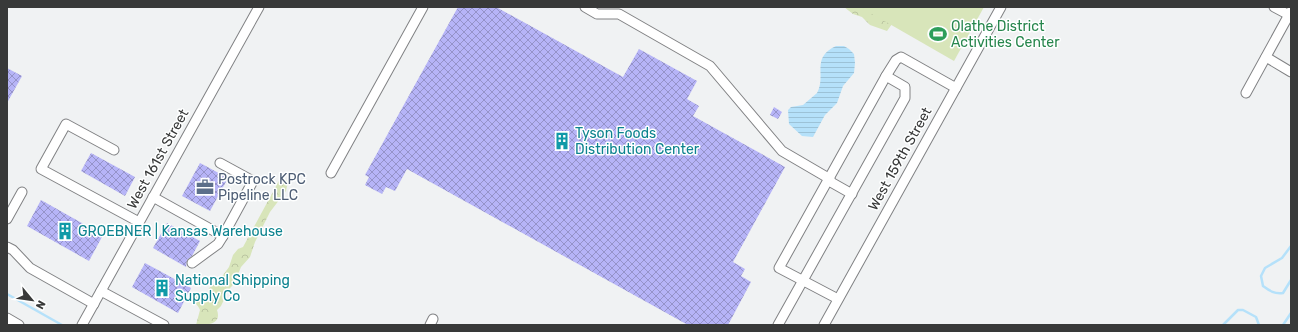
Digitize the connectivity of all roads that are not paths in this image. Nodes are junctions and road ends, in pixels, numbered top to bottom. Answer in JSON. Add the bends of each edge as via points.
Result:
{"nodes":[{"id":1,"x":259,"y":7,"type":"edge"},
{"id":2,"x":423,"y":7,"type":"edge"},
{"id":3,"x":584,"y":7,"type":"edge"},
{"id":4,"x":1001,"y":7,"type":"edge"},
{"id":5,"x":1274,"y":7,"type":"edge"},
{"id":6,"x":1290,"y":13,"type":"edge"},
{"id":7,"x":1266,"y":57,"type":"junction"},
{"id":8,"x":1291,"y":72,"type":"edge"},
{"id":9,"x":886,"y":76,"type":"junction"},
{"id":10,"x":956,"y":88,"type":"junction"},
{"id":11,"x":1246,"y":93,"type":"dead end"},
{"id":12,"x":114,"y":150,"type":"dead end"},
{"id":13,"x":220,"y":163,"type":"dead end"},
{"id":14,"x":331,"y":173,"type":"dead end"},
{"id":15,"x":829,"y":180,"type":"junction"},
{"id":16,"x":22,"y":192,"type":"dead end"},
{"id":17,"x":852,"y":194,"type":"junction"},
{"id":18,"x":153,"y":197,"type":"junction"},
{"id":19,"x":7,"y":219,"type":"edge"},
{"id":20,"x":139,"y":222,"type":"junction"},
{"id":21,"x":223,"y":236,"type":"junction"},
{"id":22,"x":7,"y":247,"type":"edge"},
{"id":23,"x":192,"y":263,"type":"dead end"},
{"id":24,"x":803,"y":280,"type":"junction"},
{"id":25,"x":102,"y":291,"type":"junction"},
{"id":26,"x":838,"y":299,"type":"junction"},
{"id":27,"x":94,"y":304,"type":"junction"},
{"id":28,"x":7,"y":318,"type":"edge"},
{"id":29,"x":19,"y":325,"type":"edge"},
{"id":30,"x":82,"y":325,"type":"edge"},
{"id":31,"x":164,"y":325,"type":"edge"},
{"id":32,"x":778,"y":325,"type":"edge"},
{"id":33,"x":824,"y":325,"type":"edge"}],
"edges":[{"from":1,"to":18,"type":"street","name":"West 161st Street"},
{"from":2,"to":14,"type":"street"},
{"from":3,"to":15,"type":"street","via":[[597,14],[619,14],[710,66],[782,151]]},
{"from":4,"to":10,"type":"street","name":"West 159th Street"},
{"from":5,"to":6,"type":"street"},
{"from":6,"to":7,"type":"street"},
{"from":7,"to":8,"type":"street"},
{"from":7,"to":11,"type":"street"},
{"from":9,"to":10,"type":"street","via":[[896,60],[901,57]]},
{"from":9,"to":15,"type":"street"},
{"from":9,"to":17,"type":"street","via":[[905,87],[905,98]]},
{"from":10,"to":26,"type":"street","name":"West 159th Street"},
{"from":12,"to":20,"type":"street","via":[[66,124],[41,168]]},
{"from":13,"to":21,"type":"street","via":[[253,181]]},
{"from":15,"to":17,"type":"street"},
{"from":15,"to":24,"type":"street","via":[[780,268]]},
{"from":16,"to":19,"type":"street"},
{"from":17,"to":24,"type":"street"},
{"from":18,"to":20,"type":"street","name":"West 161st Street"},
{"from":18,"to":21,"type":"street"},
{"from":20,"to":25,"type":"street","name":"West 161st Street"},
{"from":21,"to":23,"type":"street","via":[[218,244]]},
{"from":22,"to":27,"type":"street","via":[[30,268]]},
{"from":24,"to":26,"type":"street"},
{"from":24,"to":32,"type":"street"},
{"from":25,"to":27,"type":"street","name":"West 161st Street"},
{"from":25,"to":31,"type":"street"},
{"from":26,"to":33,"type":"street","name":"West 159th Street"},
{"from":27,"to":30,"type":"street","name":"West 161st Street"},
{"from":28,"to":29,"type":"street"}]}
